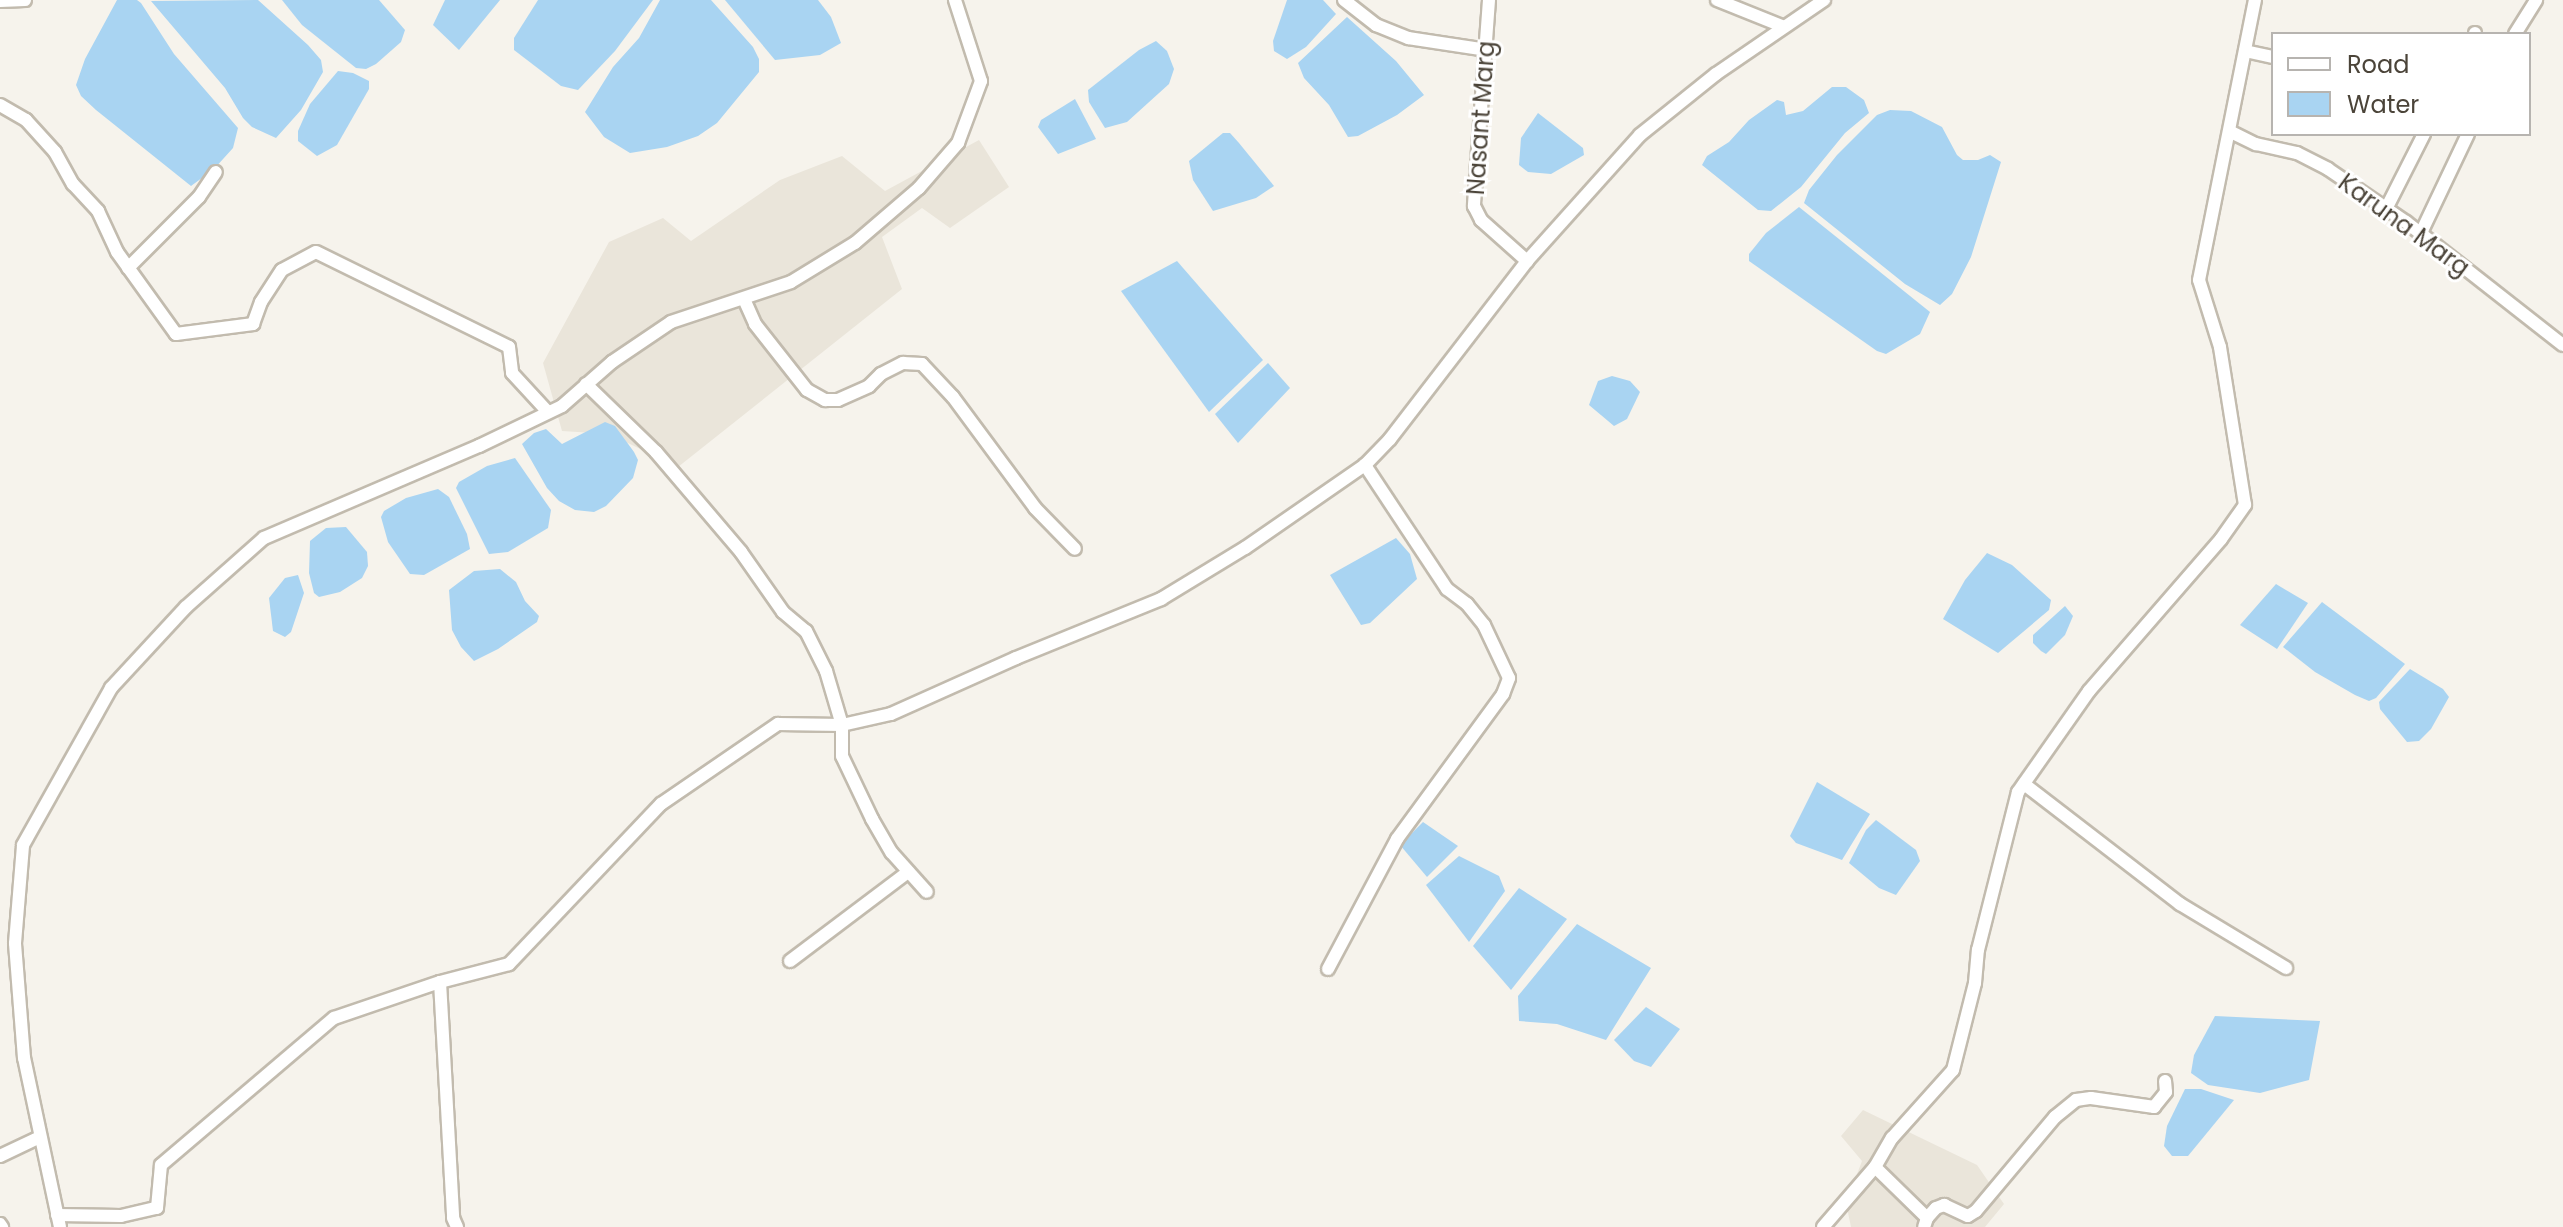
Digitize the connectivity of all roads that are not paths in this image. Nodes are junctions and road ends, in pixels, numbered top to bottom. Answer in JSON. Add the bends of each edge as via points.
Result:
{"nodes":[{"id":1,"x":25,"y":0,"type":"edge"},
{"id":2,"x":955,"y":0,"type":"edge"},
{"id":3,"x":1344,"y":0,"type":"edge"},
{"id":4,"x":1489,"y":0,"type":"edge"},
{"id":5,"x":2255,"y":0,"type":"edge"},
{"id":6,"x":2536,"y":0,"type":"edge"},
{"id":7,"x":0,"y":1,"type":"edge"},
{"id":8,"x":1722,"y":1,"type":"edge"},
{"id":9,"x":1816,"y":2,"type":"edge"},
{"id":10,"x":1782,"y":26,"type":"junction"},
{"id":11,"x":2516,"y":32,"type":"edge"},
{"id":12,"x":1487,"y":50,"type":"junction"},
{"id":13,"x":2245,"y":51,"type":"junction"},
{"id":14,"x":2271,"y":57,"type":"edge"},
{"id":15,"x":0,"y":105,"type":"edge"},
{"id":16,"x":2231,"y":132,"type":"junction"},
{"id":17,"x":2423,"y":136,"type":"edge"},
{"id":18,"x":2467,"y":136,"type":"edge"},
{"id":19,"x":216,"y":172,"type":"dead end"},
{"id":20,"x":2386,"y":209,"type":"junction"},
{"id":21,"x":2420,"y":235,"type":"junction"},
{"id":22,"x":1527,"y":261,"type":"junction"},
{"id":23,"x":128,"y":268,"type":"junction"},
{"id":24,"x":744,"y":299,"type":"junction"},
{"id":25,"x":2563,"y":345,"type":"edge"},
{"id":26,"x":586,"y":384,"type":"junction"},
{"id":27,"x":548,"y":412,"type":"junction"},
{"id":28,"x":1365,"y":465,"type":"junction"},
{"id":29,"x":1075,"y":549,"type":"dead end"},
{"id":30,"x":842,"y":725,"type":"junction"},
{"id":31,"x":2024,"y":784,"type":"junction"},
{"id":32,"x":908,"y":872,"type":"junction"},
{"id":33,"x":927,"y":892,"type":"dead end"},
{"id":34,"x":790,"y":961,"type":"dead end"},
{"id":35,"x":2286,"y":968,"type":"dead end"},
{"id":36,"x":1328,"y":969,"type":"dead end"},
{"id":37,"x":440,"y":982,"type":"junction"},
{"id":38,"x":2165,"y":1081,"type":"dead end"},
{"id":39,"x":40,"y":1137,"type":"junction"},
{"id":40,"x":0,"y":1156,"type":"edge"},
{"id":41,"x":1875,"y":1167,"type":"junction"},
{"id":42,"x":59,"y":1221,"type":"edge"},
{"id":43,"x":1926,"y":1222,"type":"edge"},
{"id":44,"x":457,"y":1227,"type":"edge"},
{"id":45,"x":1823,"y":1227,"type":"edge"}],
"edges":[{"from":1,"to":7,"type":"street"},
{"from":2,"to":24,"type":"street","via":[[981,81],[958,143],[919,188],[855,243],[791,282]]},
{"from":3,"to":12,"type":"street","via":[[1376,25],[1408,38]]},
{"from":4,"to":12,"type":"street","name":"Nasant Marg"},
{"from":5,"to":13,"type":"street"},
{"from":6,"to":11,"type":"street"},
{"from":8,"to":10,"type":"street"},
{"from":9,"to":10,"type":"street"},
{"from":10,"to":22,"type":"street","via":[[1640,135]]},
{"from":12,"to":22,"type":"street","name":"Nasant Marg","via":[[1474,206],[1481,220]]},
{"from":13,"to":14,"type":"street"},
{"from":13,"to":16,"type":"street"},
{"from":15,"to":23,"type":"street","via":[[26,120],[55,152],[73,184],[98,211]]},
{"from":16,"to":20,"type":"street","name":"Karuna Marg","via":[[2297,153]]},
{"from":16,"to":31,"type":"street","via":[[2199,280],[2220,347],[2245,505],[2089,691]]},
{"from":17,"to":20,"type":"street"},
{"from":18,"to":21,"type":"street"},
{"from":19,"to":23,"type":"street","via":[[199,197]]},
{"from":20,"to":21,"type":"street","name":"Karuna Marg"},
{"from":21,"to":25,"type":"street","name":"Karuna Marg"},
{"from":22,"to":28,"type":"street"},
{"from":23,"to":27,"type":"street","via":[[176,334],[253,324],[282,270],[316,252],[509,347],[512,373]]},
{"from":24,"to":26,"type":"street","via":[[671,322]]},
{"from":24,"to":29,"type":"street","via":[[755,324],[807,390],[825,400],[869,386],[903,363],[922,364],[976,426],[1035,508]]},
{"from":26,"to":27,"type":"street"},
{"from":26,"to":30,"type":"street","via":[[656,452],[741,552],[783,612],[806,631],[826,671]]},
{"from":27,"to":39,"type":"street","via":[[264,538],[186,607],[111,688],[23,845],[15,943],[24,1058]]},
{"from":28,"to":30,"type":"street","via":[[1161,599],[925,701]]},
{"from":28,"to":36,"type":"street","via":[[1447,589],[1484,625],[1509,678],[1503,694],[1397,839]]},
{"from":30,"to":32,"type":"street","via":[[842,756],[872,819]]},
{"from":30,"to":37,"type":"street","via":[[778,724],[761,732],[661,804],[509,964]]},
{"from":31,"to":35,"type":"street","via":[[2180,904]]},
{"from":31,"to":41,"type":"street","via":[[1978,950],[1953,1070],[1892,1138]]},
{"from":32,"to":33,"type":"street"},
{"from":32,"to":34,"type":"street"},
{"from":37,"to":42,"type":"street","via":[[334,1018],[161,1165],[157,1208]]},
{"from":37,"to":44,"type":"street"},
{"from":38,"to":43,"type":"street","via":[[2166,1092],[2154,1107],[2076,1100],[2055,1117],[1976,1211],[1968,1216],[1944,1205]]},
{"from":39,"to":40,"type":"street"},
{"from":39,"to":42,"type":"street"},
{"from":41,"to":43,"type":"street"},
{"from":41,"to":45,"type":"street"}]}
